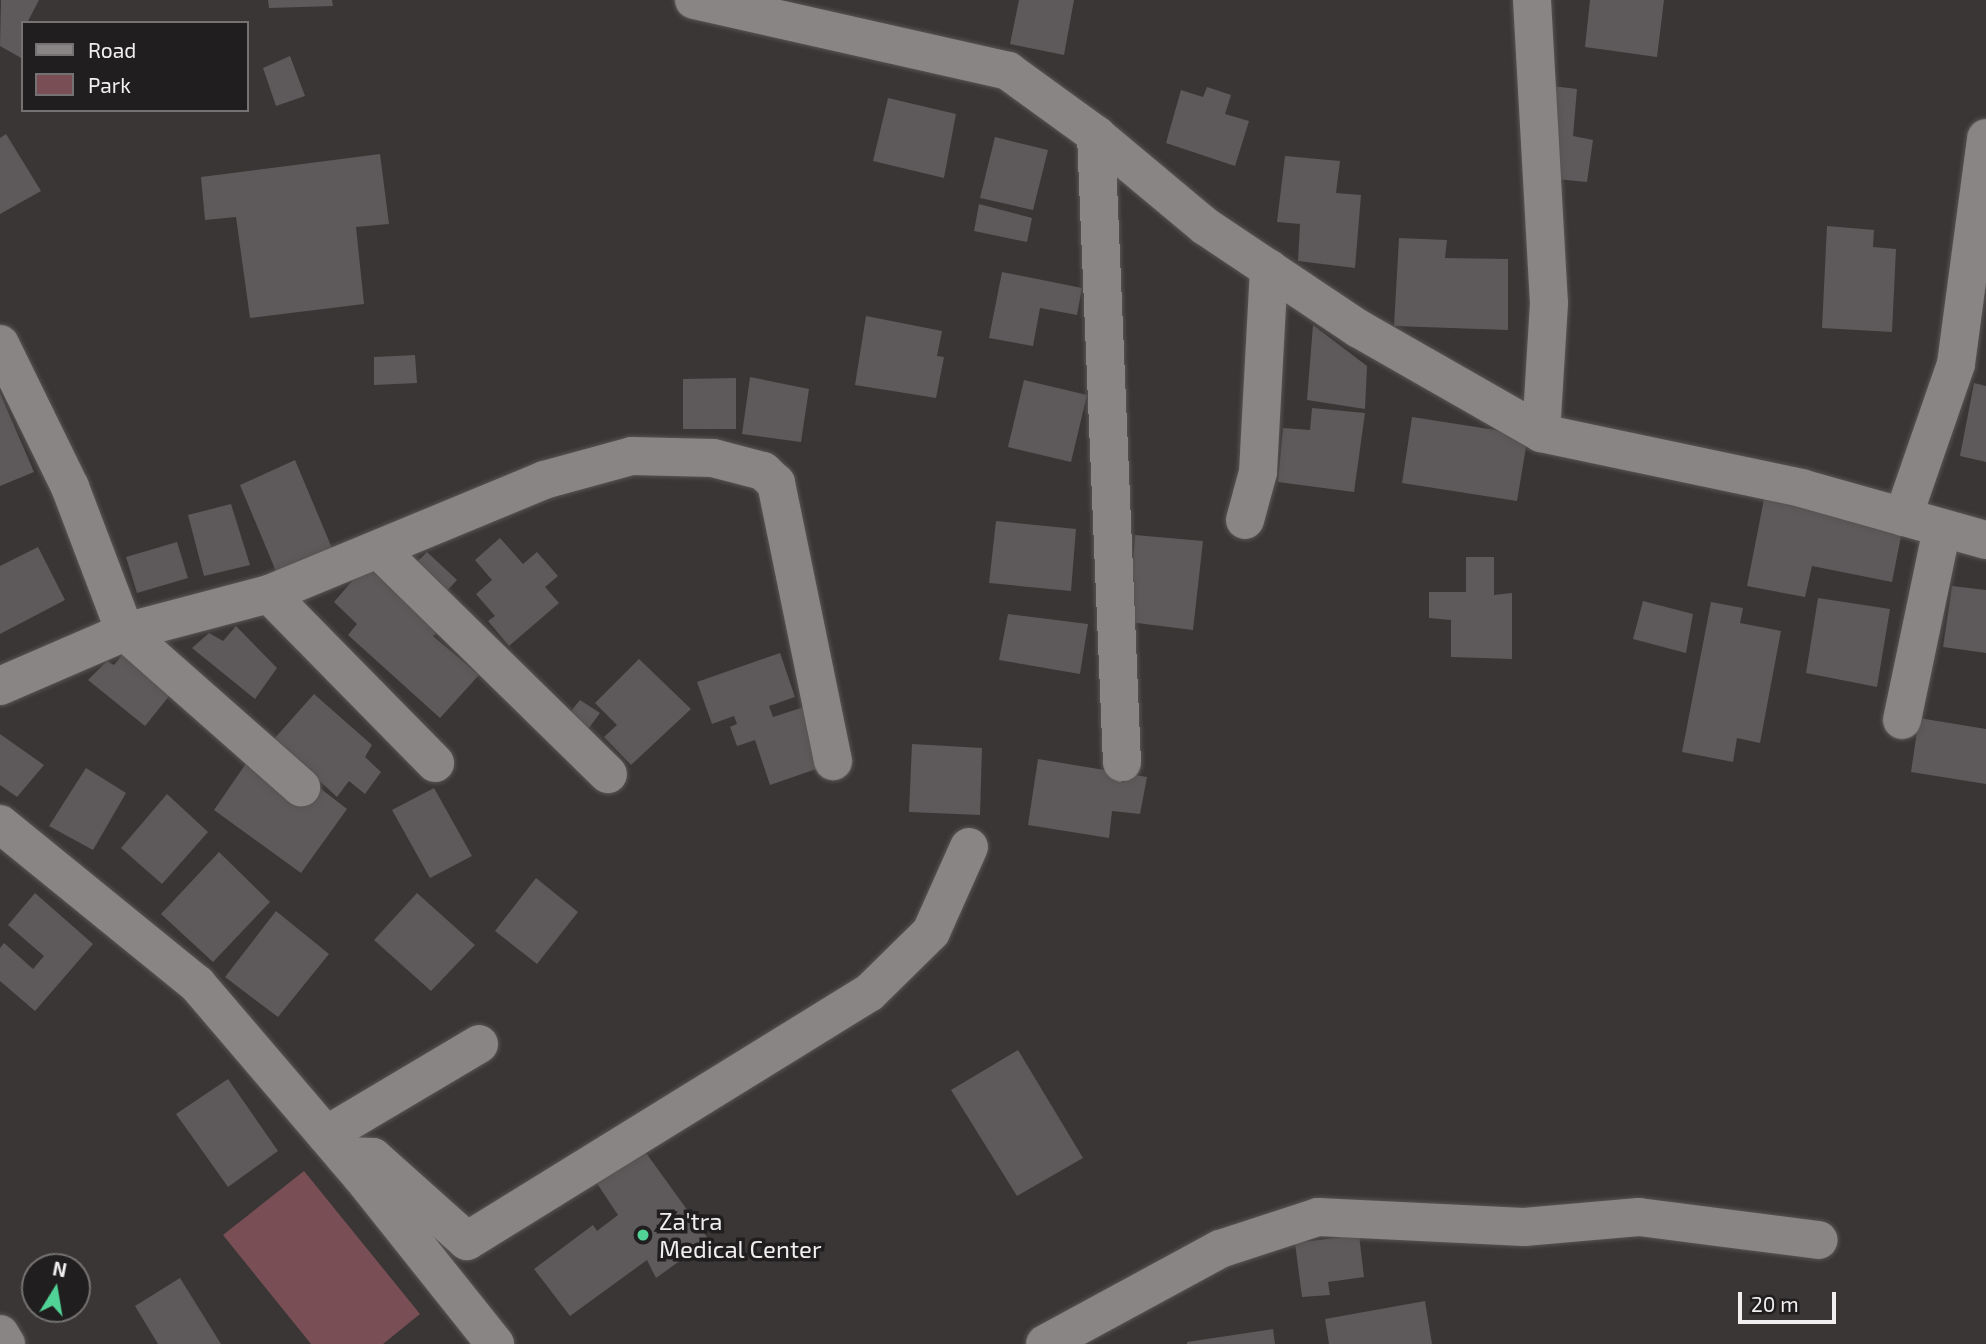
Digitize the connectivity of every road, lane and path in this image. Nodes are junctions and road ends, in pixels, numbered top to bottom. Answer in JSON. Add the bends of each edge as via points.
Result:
{"nodes":[{"id":1,"x":694,"y":0,"type":"edge"},
{"id":2,"x":1532,"y":0,"type":"edge"},
{"id":3,"x":1096,"y":135,"type":"junction"},
{"id":4,"x":1986,"y":138,"type":"edge"},
{"id":5,"x":1269,"y":268,"type":"junction"},
{"id":6,"x":0,"y":344,"type":"edge"},
{"id":7,"x":1541,"y":433,"type":"junction"},
{"id":8,"x":1903,"y":517,"type":"junction"},
{"id":9,"x":1245,"y":520,"type":"dead end"},
{"id":10,"x":1942,"y":528,"type":"junction"},
{"id":11,"x":1986,"y":540,"type":"edge"},
{"id":12,"x":380,"y":551,"type":"junction"},
{"id":13,"x":269,"y":594,"type":"junction"},
{"id":14,"x":125,"y":632,"type":"junction"},
{"id":15,"x":0,"y":686,"type":"edge"},
{"id":16,"x":1902,"y":720,"type":"dead end"},
{"id":17,"x":833,"y":761,"type":"dead end"},
{"id":18,"x":1122,"y":762,"type":"dead end"},
{"id":19,"x":435,"y":763,"type":"dead end"},
{"id":20,"x":608,"y":774,"type":"dead end"},
{"id":21,"x":300,"y":787,"type":"dead end"},
{"id":22,"x":0,"y":824,"type":"edge"},
{"id":23,"x":969,"y":847,"type":"dead end"},
{"id":24,"x":479,"y":1044,"type":"dead end"},
{"id":25,"x":335,"y":1145,"type":"junction"},
{"id":26,"x":1819,"y":1240,"type":"dead end"},
{"id":27,"x":0,"y":1334,"type":"edge"},
{"id":28,"x":6,"y":1344,"type":"edge"},
{"id":29,"x":495,"y":1344,"type":"edge"},
{"id":30,"x":1045,"y":1344,"type":"edge"}],
"edges":[{"from":1,"to":3,"type":"street","via":[[1008,71]]},
{"from":2,"to":7,"type":"street","via":[[1549,303]]},
{"from":3,"to":5,"type":"street","via":[[1205,226]]},
{"from":3,"to":18,"type":"street"},
{"from":4,"to":8,"type":"street","via":[[1956,363]]},
{"from":5,"to":7,"type":"street","via":[[1359,329]]},
{"from":5,"to":9,"type":"street","via":[[1258,472]]},
{"from":6,"to":14,"type":"street","via":[[70,487]]},
{"from":7,"to":8,"type":"street","via":[[1801,488]]},
{"from":8,"to":10,"type":"street"},
{"from":10,"to":11,"type":"street"},
{"from":10,"to":16,"type":"street"},
{"from":12,"to":13,"type":"street"},
{"from":12,"to":17,"type":"street","via":[[544,480],[632,456],[713,458],[764,471],[776,483]]},
{"from":12,"to":20,"type":"street"},
{"from":13,"to":14,"type":"street"},
{"from":13,"to":19,"type":"street"},
{"from":14,"to":15,"type":"street"},
{"from":14,"to":21,"type":"street"},
{"from":22,"to":25,"type":"street","via":[[197,984]]},
{"from":23,"to":25,"type":"street","via":[[931,932],[869,993],[467,1241],[373,1157]]},
{"from":24,"to":25,"type":"street"},
{"from":25,"to":29,"type":"street"},
{"from":26,"to":30,"type":"street","via":[[1639,1217],[1524,1227],[1318,1217],[1220,1249]]},
{"from":27,"to":28,"type":"street"}]}
